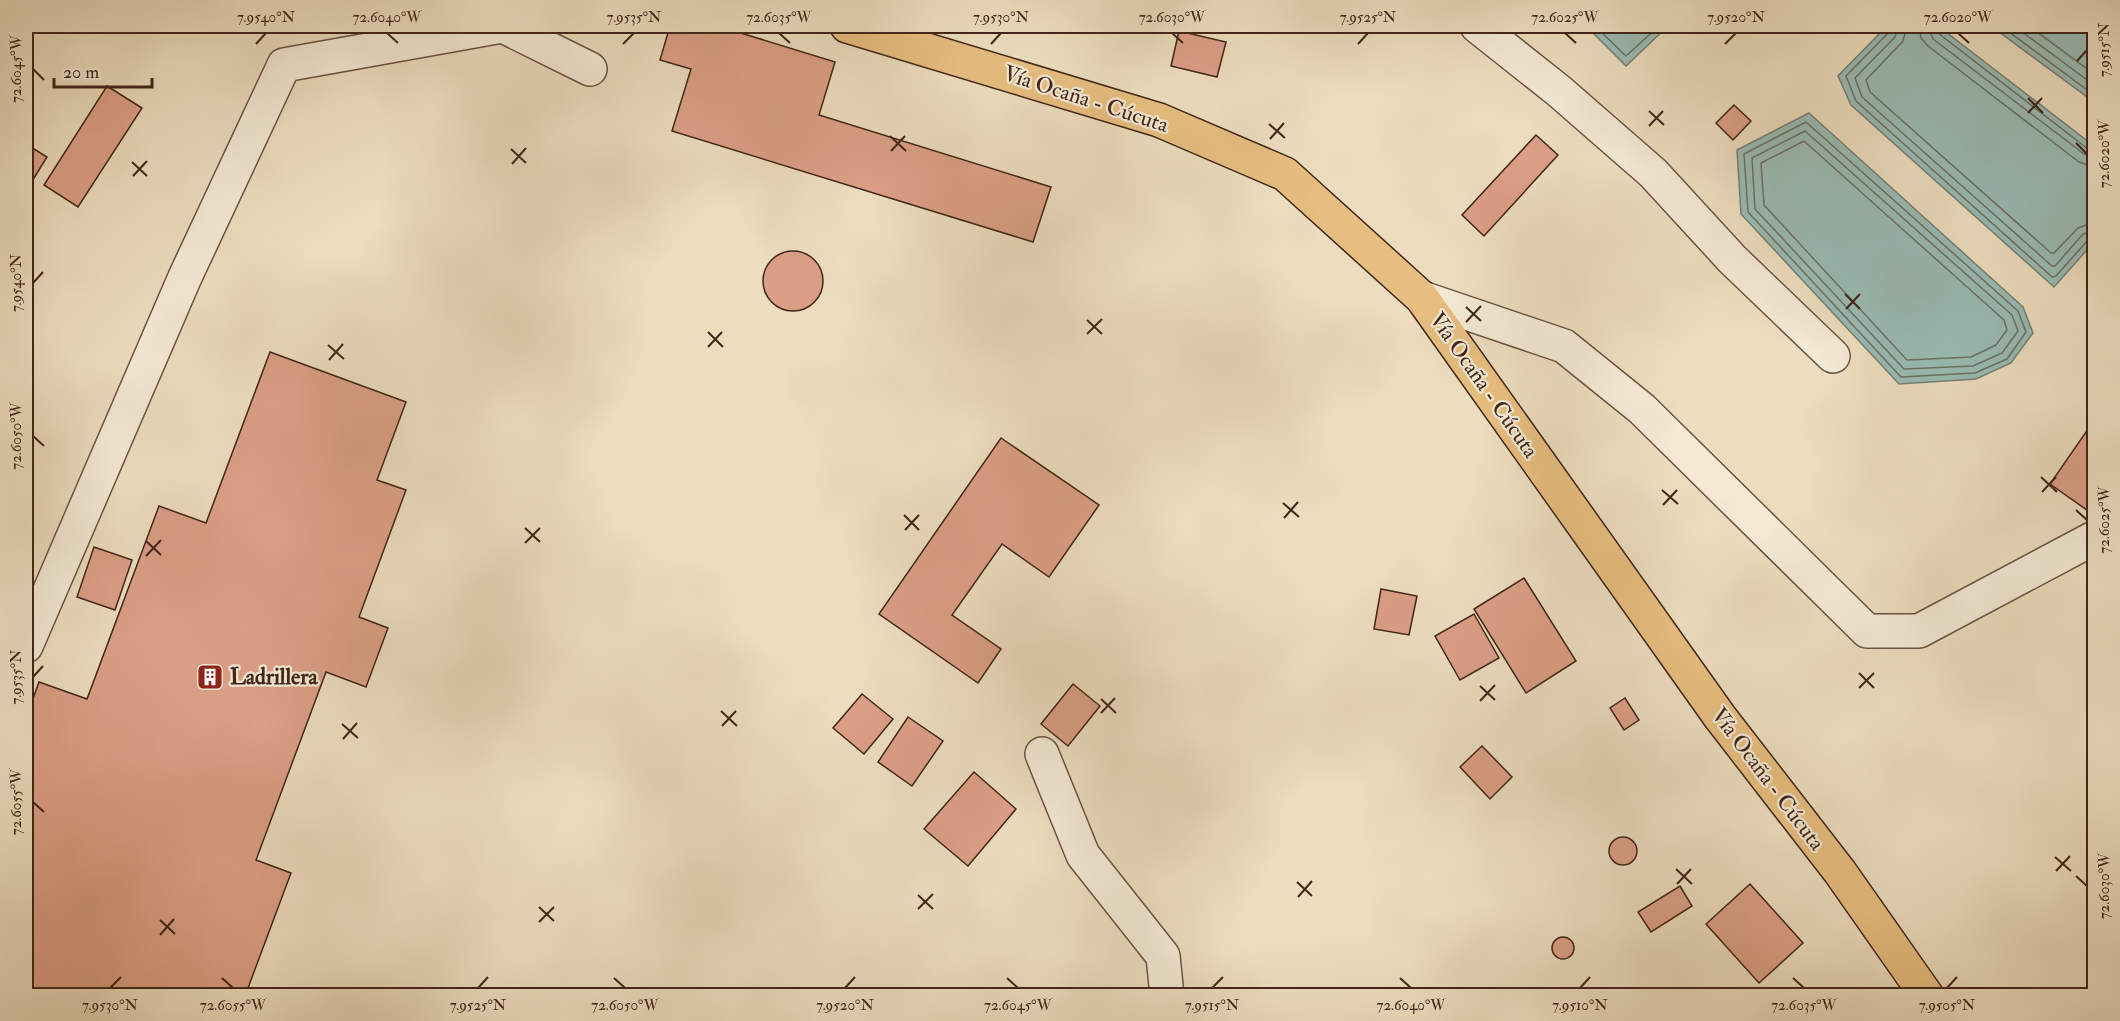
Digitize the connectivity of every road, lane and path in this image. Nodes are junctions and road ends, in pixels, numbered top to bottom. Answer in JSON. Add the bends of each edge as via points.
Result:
{"nodes":[{"id":1,"x":502,"y":26,"type":"edge"},
{"id":2,"x":847,"y":26,"type":"edge"},
{"id":3,"x":1477,"y":26,"type":"edge"},
{"id":4,"x":590,"y":69,"type":"dead end"},
{"id":5,"x":1422,"y":298,"type":"junction"},
{"id":6,"x":1833,"y":356,"type":"dead end"},
{"id":7,"x":2094,"y":538,"type":"edge"},
{"id":8,"x":26,"y":646,"type":"edge"},
{"id":9,"x":1042,"y":754,"type":"dead end"},
{"id":10,"x":1167,"y":996,"type":"edge"},
{"id":11,"x":1927,"y":996,"type":"edge"}],
"edges":[{"from":1,"to":4,"type":"street"},
{"from":1,"to":8,"type":"street","via":[[284,65],[185,277]]},
{"from":2,"to":5,"type":"main road","name":"Vía Ocaña - Cúcuta","via":[[1159,120],[1285,174]]},
{"from":3,"to":6,"type":"street","via":[[1653,173],[1732,260]]},
{"from":5,"to":7,"type":"street","via":[[1564,346],[1642,409],[1867,632],[1919,631]]},
{"from":5,"to":11,"type":"main road","name":"Vía Ocaña - Cúcuta","via":[[1720,717],[1840,872]]},
{"from":9,"to":10,"type":"street","via":[[1083,855],[1162,956]]}]}
